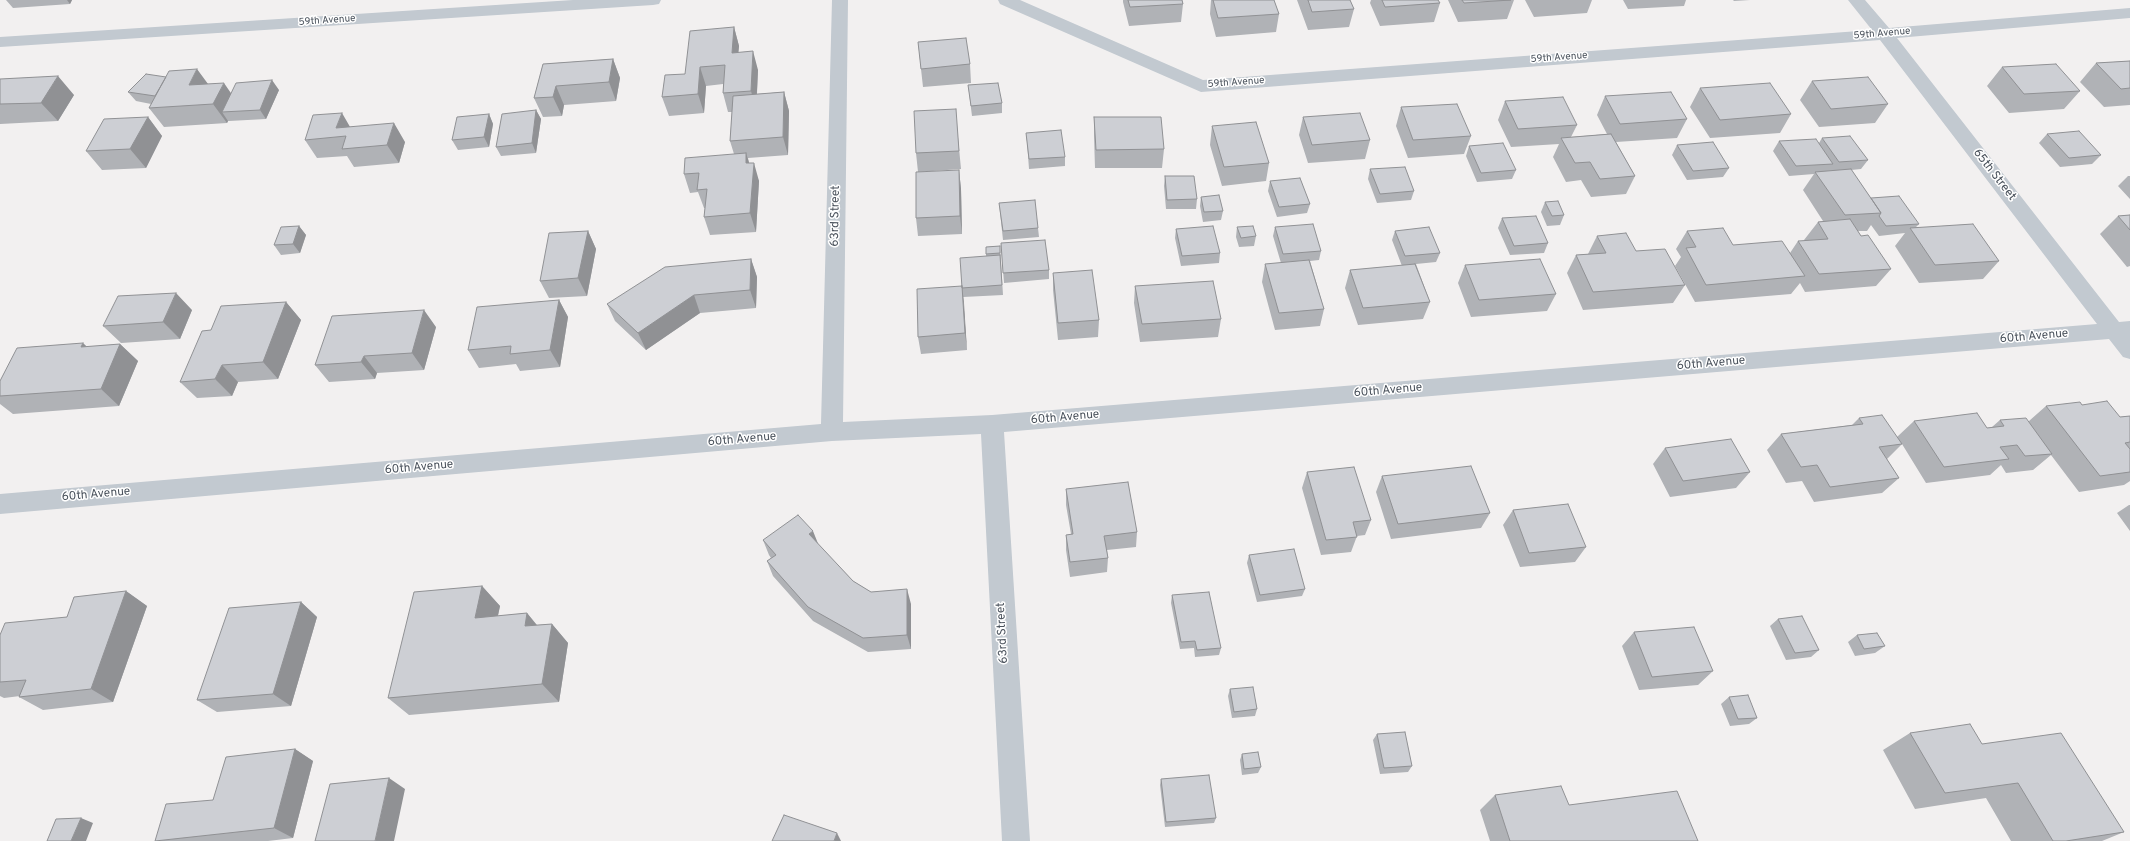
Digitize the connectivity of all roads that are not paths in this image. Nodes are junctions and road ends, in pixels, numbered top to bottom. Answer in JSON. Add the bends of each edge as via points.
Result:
{"nodes":[{"id":1,"x":653,"y":0,"type":"edge"},
{"id":2,"x":840,"y":0,"type":"edge"},
{"id":3,"x":1006,"y":0,"type":"edge"},
{"id":4,"x":1856,"y":0,"type":"edge"},
{"id":5,"x":2130,"y":13,"type":"edge"},
{"id":6,"x":1885,"y":34,"type":"junction"},
{"id":7,"x":0,"y":42,"type":"edge"},
{"id":8,"x":2122,"y":330,"type":"edge"},
{"id":9,"x":2130,"y":351,"type":"edge"},
{"id":10,"x":992,"y":424,"type":"junction"},
{"id":11,"x":832,"y":432,"type":"junction"},
{"id":12,"x":0,"y":504,"type":"edge"},
{"id":13,"x":1016,"y":841,"type":"edge"}],
"edges":[{"from":1,"to":7,"type":"street","name":"59th Avenue"},
{"from":2,"to":11,"type":"street","name":"63rd Street"},
{"from":3,"to":6,"type":"street","name":"59th Avenue","via":[[1201,86]]},
{"from":4,"to":6,"type":"street","name":"65th Street"},
{"from":5,"to":6,"type":"street","name":"59th Avenue"},
{"from":6,"to":8,"type":"street","name":"65th Street"},
{"from":8,"to":9,"type":"street","name":"65th Street"},
{"from":8,"to":10,"type":"street","name":"60th Avenue"},
{"from":10,"to":11,"type":"street","name":"60th Avenue"},
{"from":10,"to":13,"type":"street","name":"63rd Street"},
{"from":11,"to":12,"type":"street","name":"60th Avenue"}]}
